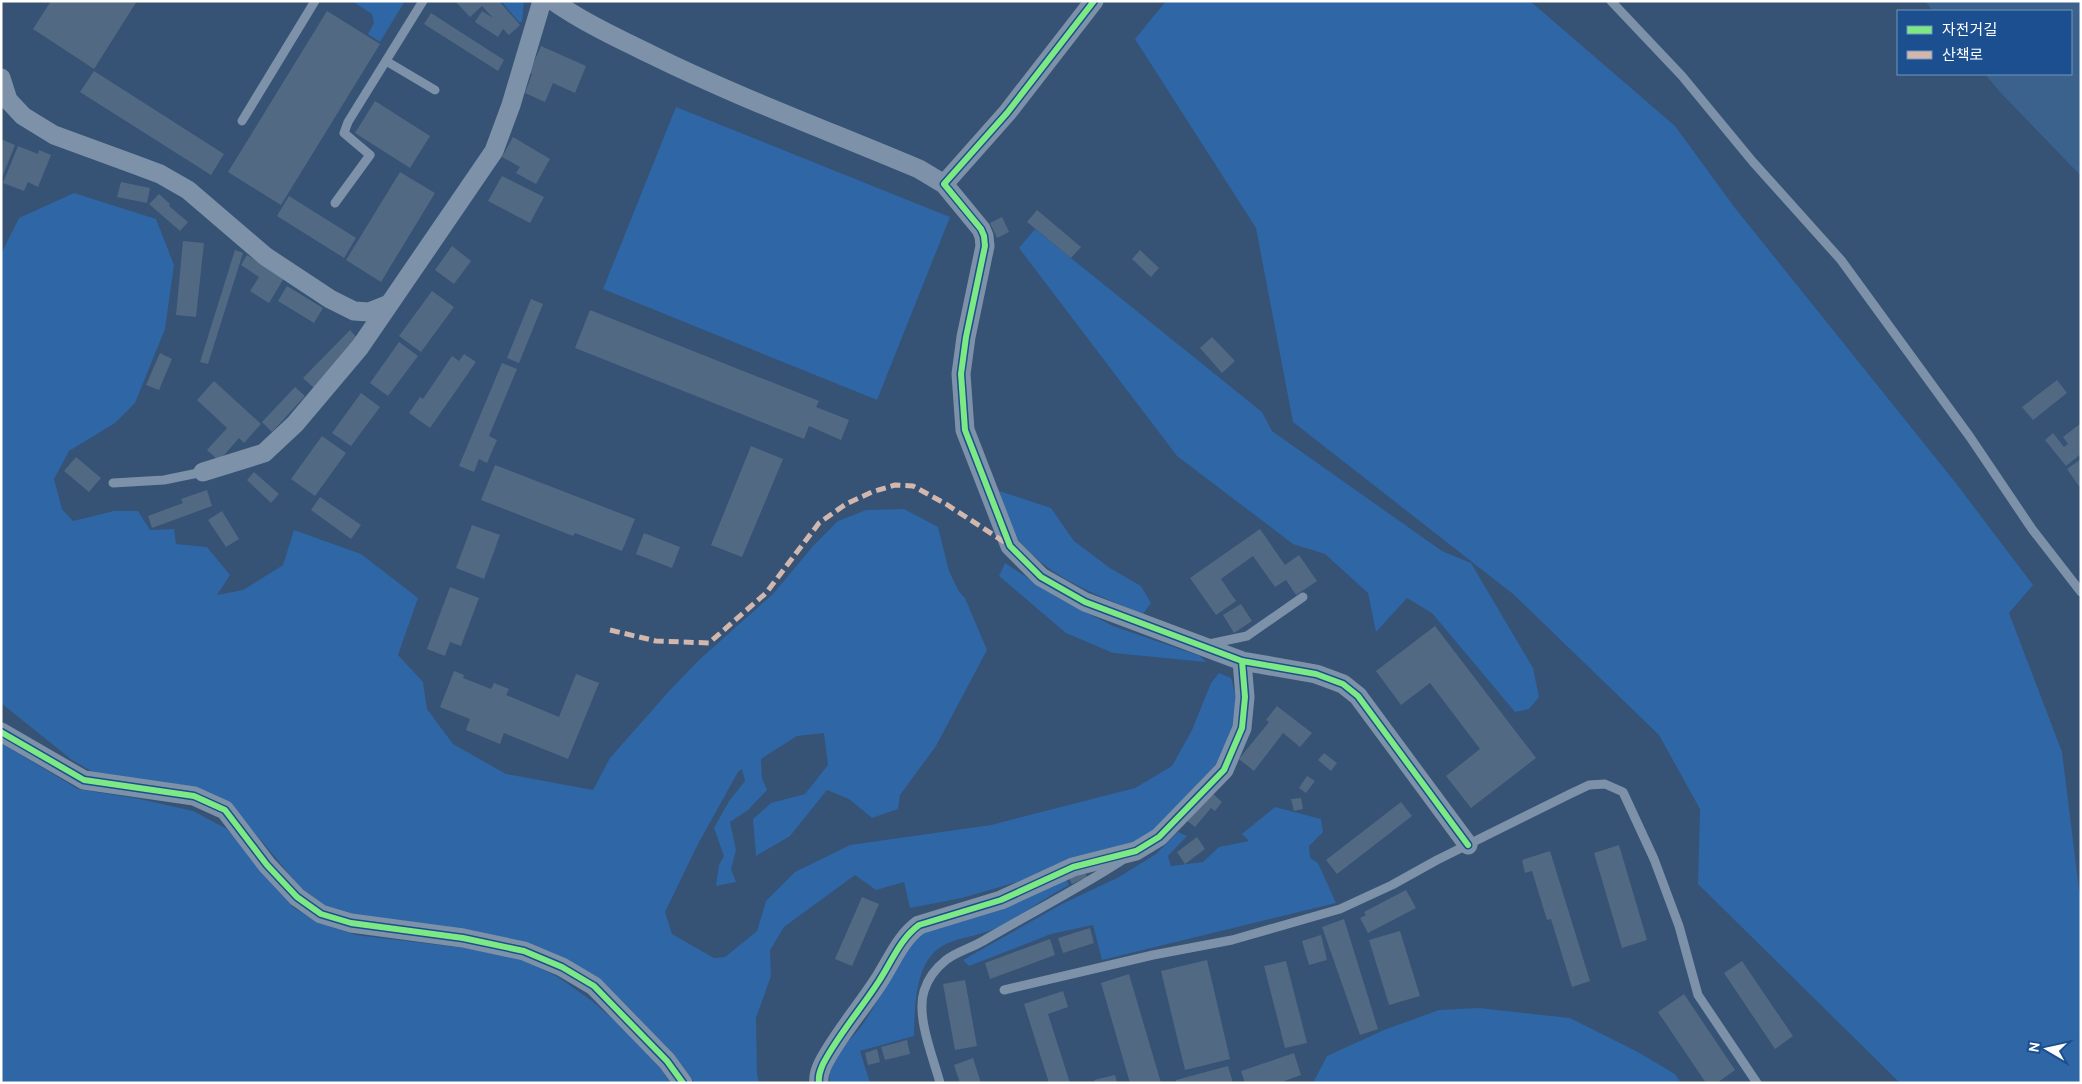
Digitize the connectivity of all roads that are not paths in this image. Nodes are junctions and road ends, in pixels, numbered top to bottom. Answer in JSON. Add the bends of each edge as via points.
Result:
{"nodes":[{"id":1,"x":315,"y":1,"type":"edge"},
{"id":2,"x":423,"y":1,"type":"edge"},
{"id":3,"x":542,"y":1,"type":"edge"},
{"id":4,"x":553,"y":1,"type":"edge"},
{"id":5,"x":1094,"y":1,"type":"edge"},
{"id":6,"x":1611,"y":1,"type":"edge"},
{"id":7,"x":386,"y":61,"type":"junction"},
{"id":8,"x":1,"y":78,"type":"edge"},
{"id":9,"x":434,"y":90,"type":"dead end"},
{"id":10,"x":242,"y":121,"type":"dead end"},
{"id":11,"x":944,"y":184,"type":"junction"},
{"id":12,"x":334,"y":204,"type":"dead end"},
{"id":13,"x":389,"y":304,"type":"junction"},
{"id":14,"x":204,"y":472,"type":"joint"},
{"id":15,"x":113,"y":483,"type":"dead end"},
{"id":16,"x":2081,"y":592,"type":"edge"},
{"id":17,"x":1303,"y":597,"type":"dead end"},
{"id":18,"x":1201,"y":645,"type":"junction"},
{"id":19,"x":1242,"y":661,"type":"junction"},
{"id":20,"x":1,"y":732,"type":"edge"},
{"id":21,"x":1468,"y":845,"type":"junction"},
{"id":22,"x":1136,"y":852,"type":"junction"},
{"id":23,"x":1004,"y":990,"type":"dead end"},
{"id":24,"x":683,"y":1083,"type":"edge"},
{"id":25,"x":819,"y":1083,"type":"edge"},
{"id":26,"x":940,"y":1083,"type":"edge"},
{"id":27,"x":1757,"y":1083,"type":"edge"}],
"edges":[{"from":1,"to":10,"type":"lane"},
{"from":2,"to":7,"type":"lane"},
{"from":3,"to":13,"type":"street","via":[[494,151]]},
{"from":4,"to":11,"type":"street","via":[[573,15],[707,82],[919,169]]},
{"from":5,"to":11,"type":"street","via":[[1007,113]]},
{"from":6,"to":16,"type":"lane","via":[[1682,76],[1752,162],[1841,260],[1970,437],[2032,529]]},
{"from":7,"to":9,"type":"lane"},
{"from":7,"to":12,"type":"lane","via":[[344,133],[370,155]]},
{"from":8,"to":13,"type":"street","via":[[8,100],[23,116],[54,135],[160,174],[188,190],[265,256],[330,299],[354,311],[369,312]]},
{"from":11,"to":18,"type":"street","via":[[984,236],[985,246],[961,374],[964,430],[1010,546],[1041,577],[1085,602]]},
{"from":13,"to":14,"type":"street","via":[[360,347],[282,438],[264,453]]},
{"from":14,"to":15,"type":"lane","via":[[164,480]]},
{"from":17,"to":18,"type":"lane","via":[[1247,636]]},
{"from":18,"to":19,"type":"street"},
{"from":19,"to":21,"type":"street","via":[[1316,674],[1343,684],[1358,696]]},
{"from":19,"to":22,"type":"street","via":[[1242,728],[1224,770],[1159,837]]},
{"from":20,"to":24,"type":"street","via":[[84,780],[194,796],[225,810],[297,897],[321,914],[351,923],[463,938],[524,951],[562,967],[594,986],[667,1061]]},
{"from":21,"to":23,"type":"lane","via":[[1340,908],[1232,940]]},
{"from":21,"to":27,"type":"lane","via":[[1589,785],[1605,784],[1623,792],[1654,859],[1679,926],[1698,995]]},
{"from":22,"to":25,"type":"street","via":[[1074,867],[1001,900],[919,925],[901,943],[830,1052],[818,1075]]},
{"from":22,"to":26,"type":"lane","via":[[947,959],[930,976],[922,1010]]}]}
